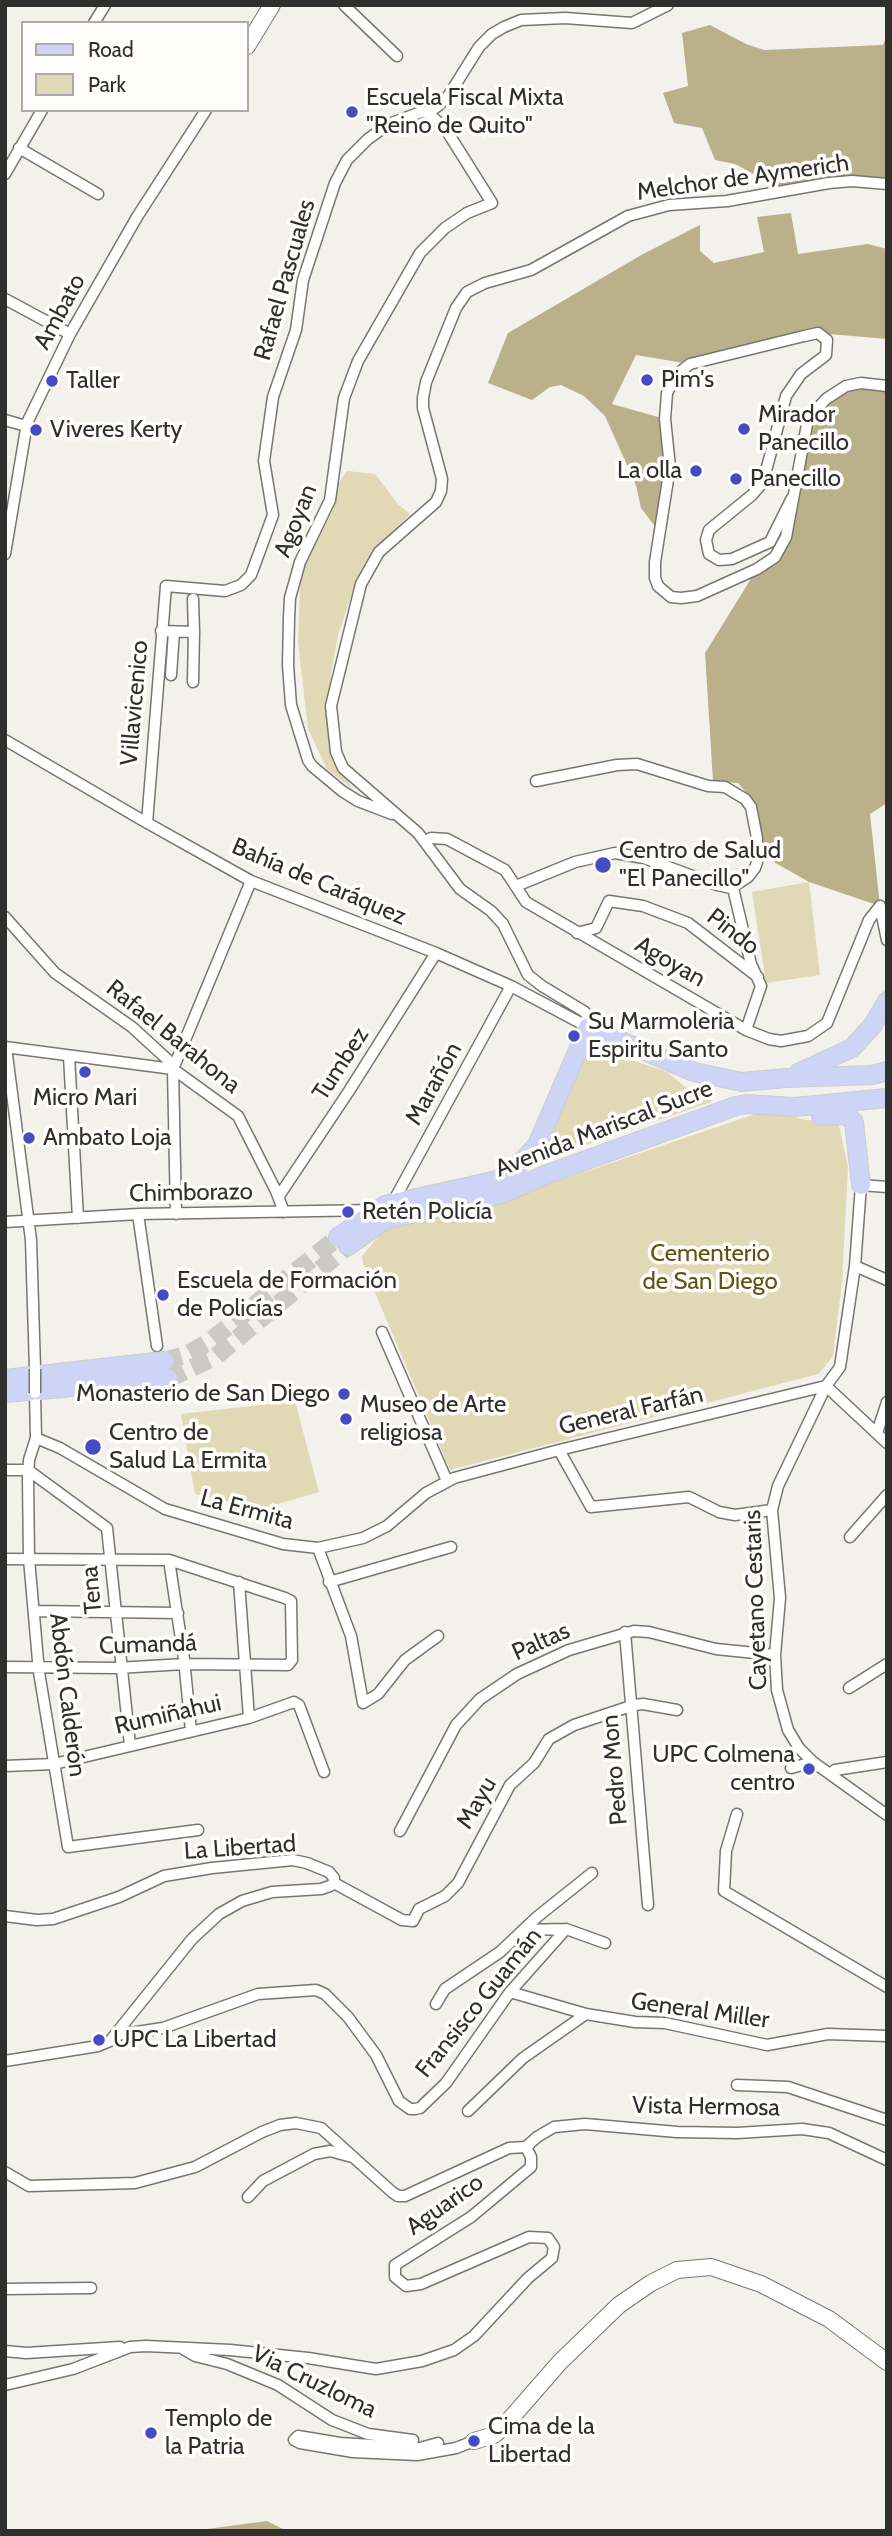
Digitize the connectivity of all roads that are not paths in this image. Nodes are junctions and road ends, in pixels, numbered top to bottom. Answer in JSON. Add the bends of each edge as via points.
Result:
{"nodes":[{"id":1,"x":104,"y":5,"type":"edge"},
{"id":2,"x":272,"y":5,"type":"edge"},
{"id":3,"x":344,"y":5,"type":"edge"},
{"id":4,"x":668,"y":5,"type":"edge"},
{"id":5,"x":95,"y":21,"type":"edge"},
{"id":6,"x":248,"y":44,"type":"edge"},
{"id":7,"x":397,"y":56,"type":"dead end"},
{"id":8,"x":41,"y":112,"type":"edge"},
{"id":9,"x":205,"y":112,"type":"edge"},
{"id":10,"x":428,"y":113,"type":"junction"},
{"id":11,"x":19,"y":148,"type":"junction"},
{"id":12,"x":5,"y":174,"type":"edge"},
{"id":13,"x":887,"y":184,"type":"edge"},
{"id":14,"x":98,"y":194,"type":"dead end"},
{"id":15,"x":5,"y":299,"type":"edge"},
{"id":16,"x":70,"y":334,"type":"junction"},
{"id":17,"x":887,"y":386,"type":"edge"},
{"id":18,"x":5,"y":420,"type":"edge"},
{"id":19,"x":26,"y":426,"type":"junction"},
{"id":20,"x":792,"y":498,"type":"junction"},
{"id":21,"x":6,"y":550,"type":"edge"},
{"id":22,"x":166,"y":586,"type":"joint"},
{"id":23,"x":193,"y":599,"type":"dead end"},
{"id":24,"x":161,"y":631,"type":"junction"},
{"id":25,"x":174,"y":632,"type":"junction"},
{"id":26,"x":194,"y":632,"type":"junction"},
{"id":27,"x":171,"y":675,"type":"dead end"},
{"id":28,"x":193,"y":681,"type":"dead end"},
{"id":29,"x":5,"y":740,"type":"edge"},
{"id":30,"x":536,"y":781,"type":"dead end"},
{"id":31,"x":397,"y":816,"type":"junction"},
{"id":32,"x":147,"y":823,"type":"junction"},
{"id":33,"x":425,"y":841,"type":"junction"},
{"id":34,"x":251,"y":881,"type":"junction"},
{"id":35,"x":516,"y":886,"type":"junction"},
{"id":36,"x":733,"y":888,"type":"junction"},
{"id":37,"x":883,"y":907,"type":"edge"},
{"id":38,"x":5,"y":917,"type":"edge"},
{"id":39,"x":577,"y":933,"type":"junction"},
{"id":40,"x":887,"y":940,"type":"edge"},
{"id":41,"x":436,"y":953,"type":"junction"},
{"id":42,"x":758,"y":977,"type":"junction"},
{"id":43,"x":511,"y":986,"type":"junction"},
{"id":44,"x":887,"y":1000,"type":"edge"},
{"id":45,"x":588,"y":1027,"type":"junction"},
{"id":46,"x":746,"y":1030,"type":"junction"},
{"id":47,"x":6,"y":1047,"type":"edge"},
{"id":48,"x":69,"y":1056,"type":"junction"},
{"id":49,"x":173,"y":1069,"type":"junction"},
{"id":50,"x":887,"y":1071,"type":"edge"},
{"id":51,"x":786,"y":1078,"type":"junction"},
{"id":52,"x":887,"y":1098,"type":"edge"},
{"id":53,"x":795,"y":1107,"type":"junction"},
{"id":54,"x":537,"y":1145,"type":"junction"},
{"id":55,"x":545,"y":1175,"type":"junction"},
{"id":56,"x":861,"y":1185,"type":"junction"},
{"id":57,"x":887,"y":1187,"type":"edge"},
{"id":58,"x":278,"y":1196,"type":"junction"},
{"id":59,"x":386,"y":1206,"type":"junction"},
{"id":60,"x":284,"y":1212,"type":"junction"},
{"id":61,"x":138,"y":1214,"type":"junction"},
{"id":62,"x":176,"y":1214,"type":"junction"},
{"id":63,"x":78,"y":1217,"type":"junction"},
{"id":64,"x":29,"y":1220,"type":"junction"},
{"id":65,"x":5,"y":1222,"type":"edge"},
{"id":66,"x":855,"y":1266,"type":"junction"},
{"id":67,"x":887,"y":1280,"type":"edge"},
{"id":68,"x":382,"y":1332,"type":"dead end"},
{"id":69,"x":160,"y":1353,"type":"joint"},
{"id":70,"x":5,"y":1379,"type":"edge"},
{"id":71,"x":168,"y":1379,"type":"tunnel mouth"},
{"id":72,"x":826,"y":1386,"type":"junction"},
{"id":73,"x":5,"y":1393,"type":"edge"},
{"id":74,"x":887,"y":1402,"type":"edge"},
{"id":75,"x":877,"y":1433,"type":"junction"},
{"id":76,"x":36,"y":1438,"type":"junction"},
{"id":77,"x":887,"y":1443,"type":"edge"},
{"id":78,"x":559,"y":1450,"type":"junction"},
{"id":79,"x":5,"y":1470,"type":"edge"},
{"id":80,"x":28,"y":1471,"type":"junction"},
{"id":81,"x":447,"y":1481,"type":"junction"},
{"id":82,"x":887,"y":1495,"type":"edge"},
{"id":83,"x":772,"y":1510,"type":"junction"},
{"id":84,"x":850,"y":1537,"type":"dead end"},
{"id":85,"x":451,"y":1547,"type":"dead end"},
{"id":86,"x":318,"y":1548,"type":"junction"},
{"id":87,"x":5,"y":1559,"type":"edge"},
{"id":88,"x":29,"y":1559,"type":"junction"},
{"id":89,"x":110,"y":1560,"type":"junction"},
{"id":90,"x":169,"y":1560,"type":"junction"},
{"id":91,"x":329,"y":1582,"type":"junction"},
{"id":92,"x":239,"y":1583,"type":"junction"},
{"id":93,"x":35,"y":1611,"type":"junction"},
{"id":94,"x":115,"y":1612,"type":"junction"},
{"id":95,"x":178,"y":1613,"type":"junction"},
{"id":96,"x":625,"y":1632,"type":"junction"},
{"id":97,"x":438,"y":1636,"type":"dead end"},
{"id":98,"x":775,"y":1655,"type":"junction"},
{"id":99,"x":184,"y":1664,"type":"junction"},
{"id":100,"x":244,"y":1664,"type":"junction"},
{"id":101,"x":887,"y":1664,"type":"edge"},
{"id":102,"x":5,"y":1667,"type":"edge"},
{"id":103,"x":39,"y":1668,"type":"junction"},
{"id":104,"x":121,"y":1668,"type":"junction"},
{"id":105,"x":849,"y":1688,"type":"dead end"},
{"id":106,"x":630,"y":1706,"type":"junction"},
{"id":107,"x":677,"y":1710,"type":"dead end"},
{"id":108,"x":249,"y":1718,"type":"junction"},
{"id":109,"x":191,"y":1731,"type":"junction"},
{"id":110,"x":130,"y":1745,"type":"junction"},
{"id":111,"x":813,"y":1762,"type":"junction"},
{"id":112,"x":887,"y":1762,"type":"edge"},
{"id":113,"x":54,"y":1764,"type":"junction"},
{"id":114,"x":5,"y":1766,"type":"edge"},
{"id":115,"x":791,"y":1768,"type":"dead end"},
{"id":116,"x":324,"y":1772,"type":"dead end"},
{"id":117,"x":830,"y":1774,"type":"junction"},
{"id":118,"x":737,"y":1814,"type":"dead end"},
{"id":119,"x":887,"y":1815,"type":"edge"},
{"id":120,"x":198,"y":1830,"type":"dead end"},
{"id":121,"x":400,"y":1830,"type":"dead end"},
{"id":122,"x":592,"y":1873,"type":"dead end"},
{"id":123,"x":334,"y":1883,"type":"junction"},
{"id":124,"x":648,"y":1905,"type":"dead end"},
{"id":125,"x":5,"y":1916,"type":"edge"},
{"id":126,"x":566,"y":1929,"type":"junction"},
{"id":127,"x":522,"y":1931,"type":"junction"},
{"id":128,"x":605,"y":1944,"type":"dead end"},
{"id":129,"x":887,"y":1987,"type":"edge"},
{"id":130,"x":510,"y":1992,"type":"junction"},
{"id":131,"x":436,"y":2004,"type":"dead end"},
{"id":132,"x":586,"y":2014,"type":"junction"},
{"id":133,"x":117,"y":2035,"type":"junction"},
{"id":134,"x":887,"y":2036,"type":"edge"},
{"id":135,"x":5,"y":2061,"type":"edge"},
{"id":136,"x":737,"y":2085,"type":"dead end"},
{"id":137,"x":468,"y":2111,"type":"dead end"},
{"id":138,"x":887,"y":2120,"type":"edge"},
{"id":139,"x":526,"y":2147,"type":"junction"},
{"id":140,"x":354,"y":2158,"type":"junction"},
{"id":141,"x":887,"y":2160,"type":"edge"},
{"id":142,"x":5,"y":2172,"type":"edge"},
{"id":143,"x":248,"y":2197,"type":"dead end"},
{"id":144,"x":91,"y":2288,"type":"dead end"},
{"id":145,"x":5,"y":2289,"type":"edge"},
{"id":146,"x":130,"y":2347,"type":"junction"},
{"id":147,"x":181,"y":2347,"type":"junction"},
{"id":148,"x":5,"y":2351,"type":"edge"},
{"id":149,"x":887,"y":2362,"type":"edge"},
{"id":150,"x":5,"y":2385,"type":"edge"},
{"id":151,"x":474,"y":2441,"type":"junction"},
{"id":152,"x":438,"y":2444,"type":"junction"}],
"edges":[{"from":1,"to":5,"type":"street"},
{"from":2,"to":6,"type":"street"},
{"from":3,"to":7,"type":"street"},
{"from":4,"to":10,"type":"street","name":"Rafael Pascuales","via":[[632,23],[565,18],[521,20],[504,27],[480,47],[449,95]]},
{"from":8,"to":11,"type":"street"},
{"from":9,"to":16,"type":"street","name":"Ambato"},
{"from":10,"to":22,"type":"street","name":"Rafael Pascuales","via":[[389,124],[368,139],[347,160],[335,183],[303,280],[296,330],[273,397],[264,461],[273,514],[251,575],[225,591]]},
{"from":10,"to":31,"type":"street","name":"Agoyan","via":[[445,128],[492,203],[445,228],[420,253],[358,361],[344,398],[330,500],[300,562],[290,598],[291,705],[308,760],[350,796]]},
{"from":11,"to":12,"type":"street"},
{"from":11,"to":14,"type":"street"},
{"from":13,"to":31,"type":"street","name":"Melchor de Aymerich","via":[[829,183],[646,210],[617,221],[531,270],[475,287],[461,299],[422,398],[441,491],[436,502],[379,552],[366,572],[331,706],[340,764]]},
{"from":15,"to":16,"type":"street"},
{"from":16,"to":19,"type":"street","name":"Ambato"},
{"from":17,"to":20,"type":"street","via":[[846,386],[816,408],[808,419]]},
{"from":18,"to":19,"type":"street"},
{"from":19,"to":21,"type":"street","name":"Ambato"},
{"from":20,"to":20,"type":"street","via":[[763,547],[732,559],[719,560],[709,554],[709,530],[763,482],[786,396],[801,374],[826,355],[827,340],[818,333],[804,336],[690,364],[676,375],[667,393],[670,467],[655,562],[655,578],[664,593],[697,596],[775,557],[786,537]]},
{"from":22,"to":24,"type":"street","name":"Villavicenico"},
{"from":23,"to":26,"type":"street"},
{"from":24,"to":25,"type":"street"},
{"from":24,"to":32,"type":"street","name":"Villavicenico"},
{"from":25,"to":26,"type":"street"},
{"from":25,"to":27,"type":"street"},
{"from":26,"to":28,"type":"street"},
{"from":29,"to":32,"type":"street","name":"Bahía de Caráquez"},
{"from":30,"to":36,"type":"street","via":[[637,764],[738,794],[746,799],[754,816],[757,838],[755,869]]},
{"from":31,"to":33,"type":"street","name":"Melchor de Aymerich"},
{"from":32,"to":34,"type":"street","name":"Bahía de Caráquez"},
{"from":33,"to":35,"type":"street","name":"Agoyan","via":[[447,839],[505,870]]},
{"from":33,"to":45,"type":"street","name":"Melchor de Aymerich","via":[[460,889],[503,924],[528,975],[584,1012]]},
{"from":34,"to":41,"type":"street","name":"Bahía de Caráquez"},
{"from":34,"to":49,"type":"street"},
{"from":35,"to":36,"type":"street","via":[[575,862],[615,853]]},
{"from":35,"to":39,"type":"street","name":"Agoyan","via":[[526,902]]},
{"from":36,"to":42,"type":"street"},
{"from":37,"to":40,"type":"street"},
{"from":37,"to":46,"type":"street","name":"Agoyan","via":[[869,920],[827,1023],[808,1036],[781,1041]]},
{"from":38,"to":49,"type":"street","name":"Rafael Barahona","via":[[55,973],[132,1027]]},
{"from":39,"to":42,"type":"street","name":"Pindo","via":[[597,927],[609,901],[643,906],[688,923]]},
{"from":39,"to":46,"type":"street","name":"Agoyan"},
{"from":41,"to":43,"type":"street","name":"Bahía de Caráquez"},
{"from":41,"to":58,"type":"street","name":"Tumbez"},
{"from":42,"to":46,"type":"street","via":[[761,989]]},
{"from":43,"to":45,"type":"street","name":"Bahía de Caráquez"},
{"from":43,"to":59,"type":"street","name":"Marañón"},
{"from":44,"to":51,"type":"main road","via":[[852,1048]]},
{"from":45,"to":51,"type":"main road","via":[[694,1072],[742,1082]]},
{"from":45,"to":54,"type":"main road"},
{"from":47,"to":48,"type":"street"},
{"from":47,"to":64,"type":"street","name":"Abdón Calderón"},
{"from":48,"to":49,"type":"street"},
{"from":48,"to":63,"type":"street"},
{"from":49,"to":58,"type":"street","name":"Rafael Barahona","via":[[238,1116]]},
{"from":49,"to":62,"type":"street"},
{"from":50,"to":51,"type":"main road"},
{"from":52,"to":53,"type":"main road","name":"Avenida Mariscal Sucre"},
{"from":53,"to":55,"type":"main road","name":"Avenida Mariscal Sucre","via":[[736,1106]]},
{"from":53,"to":56,"type":"main road","via":[[809,1116],[846,1115],[852,1119]]},
{"from":54,"to":55,"type":"main road","via":[[534,1157]]},
{"from":54,"to":59,"type":"main road","name":"Avenida Mariscal Sucre","via":[[509,1175]]},
{"from":55,"to":59,"type":"main road","name":"Avenida Mariscal Sucre","via":[[492,1197],[385,1220],[343,1241]]},
{"from":56,"to":57,"type":"street"},
{"from":56,"to":66,"type":"street","name":"Cayetano Cestaris"},
{"from":58,"to":60,"type":"street","name":"Rafael Barahona"},
{"from":59,"to":60,"type":"street","name":"Chimborazo"},
{"from":60,"to":62,"type":"street","name":"Chimborazo"},
{"from":61,"to":62,"type":"street","name":"Chimborazo"},
{"from":61,"to":63,"type":"street","name":"Chimborazo"},
{"from":61,"to":69,"type":"street"},
{"from":63,"to":64,"type":"street","name":"Chimborazo"},
{"from":64,"to":65,"type":"street","name":"Chimborazo"},
{"from":64,"to":76,"type":"street","name":"Abdón Calderón","bridge":true},
{"from":66,"to":67,"type":"street"},
{"from":66,"to":72,"type":"street","name":"Cayetano Cestaris","via":[[840,1367]]},
{"from":68,"to":81,"type":"street"},
{"from":69,"to":70,"type":"main road"},
{"from":71,"to":73,"type":"main road"},
{"from":72,"to":75,"type":"street"},
{"from":72,"to":78,"type":"street","name":"General Farfán"},
{"from":72,"to":83,"type":"street","name":"Cayetano Cestaris","via":[[778,1486]]},
{"from":74,"to":75,"type":"street"},
{"from":75,"to":77,"type":"street"},
{"from":76,"to":80,"type":"street","name":"Abdón Calderón"},
{"from":76,"to":86,"type":"street","name":"La Ermita","via":[[165,1509],[283,1545]]},
{"from":78,"to":81,"type":"street","name":"General Farfán"},
{"from":78,"to":83,"type":"street","via":[[591,1507],[689,1497],[735,1515]]},
{"from":79,"to":80,"type":"street"},
{"from":80,"to":88,"type":"street","name":"Abdón Calderón"},
{"from":80,"to":89,"type":"street","name":"Tena","via":[[107,1528]]},
{"from":81,"to":86,"type":"street","name":"La Ermita","via":[[387,1526],[363,1538]]},
{"from":82,"to":84,"type":"street"},
{"from":83,"to":98,"type":"street","name":"Cayetano Cestaris","via":[[780,1598]]},
{"from":85,"to":91,"type":"street"},
{"from":86,"to":91,"type":"street"},
{"from":87,"to":88,"type":"street"},
{"from":88,"to":89,"type":"street"},
{"from":88,"to":93,"type":"street","name":"Abdón Calderón"},
{"from":89,"to":90,"type":"street"},
{"from":89,"to":94,"type":"street","name":"Tena"},
{"from":90,"to":92,"type":"street"},
{"from":90,"to":95,"type":"street"},
{"from":91,"to":97,"type":"street","via":[[351,1636],[363,1703],[378,1694],[405,1660]]},
{"from":92,"to":100,"type":"street"},
{"from":92,"to":100,"type":"street","name":"Cumandá","via":[[291,1601],[291,1664]]},
{"from":93,"to":94,"type":"street"},
{"from":93,"to":103,"type":"street","name":"Abdón Calderón"},
{"from":94,"to":95,"type":"street"},
{"from":94,"to":104,"type":"street","name":"Tena"},
{"from":95,"to":99,"type":"street"},
{"from":96,"to":98,"type":"street","name":"Paltas","via":[[649,1632],[716,1649]]},
{"from":96,"to":106,"type":"street","name":"Pedro Mon"},
{"from":96,"to":121,"type":"street","name":"Paltas","via":[[569,1650],[517,1674],[480,1699],[456,1725]]},
{"from":98,"to":111,"type":"street","name":"Cayetano Cestaris","via":[[777,1690],[788,1730]]},
{"from":99,"to":100,"type":"street","name":"Cumandá"},
{"from":99,"to":104,"type":"street","name":"Cumandá"},
{"from":99,"to":109,"type":"street"},
{"from":100,"to":108,"type":"street"},
{"from":101,"to":105,"type":"street"},
{"from":102,"to":103,"type":"street","name":"Cumandá"},
{"from":103,"to":104,"type":"street","name":"Cumandá"},
{"from":103,"to":113,"type":"street","name":"Abdón Calderón"},
{"from":104,"to":110,"type":"street","name":"Tena"},
{"from":106,"to":107,"type":"street","name":"Mayu"},
{"from":106,"to":123,"type":"street","name":"Mayu","via":[[574,1725],[549,1739],[534,1763],[510,1785],[458,1883],[445,1896],[419,1909],[413,1921],[402,1920]]},
{"from":106,"to":124,"type":"street","name":"Pedro Mon"},
{"from":108,"to":109,"type":"street","name":"Rumiñahui"},
{"from":108,"to":116,"type":"street","name":"Rumiñahui","via":[[297,1702]]},
{"from":109,"to":110,"type":"street","name":"Rumiñahui"},
{"from":110,"to":113,"type":"street","name":"Rumiñahui"},
{"from":111,"to":115,"type":"street"},
{"from":111,"to":117,"type":"street","name":"Cayetano Cestaris"},
{"from":112,"to":117,"type":"street"},
{"from":113,"to":114,"type":"street","name":"Rumiñahui"},
{"from":113,"to":120,"type":"street","name":"Abdón Calderón","via":[[68,1847]]},
{"from":117,"to":119,"type":"street","name":"Cayetano Cestaris"},
{"from":118,"to":129,"type":"street","via":[[726,1851],[724,1891]]},
{"from":122,"to":127,"type":"street"},
{"from":123,"to":125,"type":"street","name":"La Libertad","via":[[329,1872],[293,1860],[212,1868],[164,1876],[53,1919]]},
{"from":123,"to":133,"type":"street","name":"La Libertad","via":[[326,1888],[272,1892],[219,1914],[192,1939]]},
{"from":126,"to":127,"type":"street"},
{"from":126,"to":128,"type":"street"},
{"from":126,"to":130,"type":"street","name":"Fransisco Guamán"},
{"from":127,"to":131,"type":"street","via":[[500,1952],[445,1989]]},
{"from":130,"to":132,"type":"street","name":"General Miller"},
{"from":130,"to":133,"type":"street","name":"Fransisco Guamán","via":[[446,2084],[415,2109],[399,2101],[369,2046],[333,2001],[316,1990],[258,1994],[163,2028]]},
{"from":132,"to":134,"type":"street","name":"General Miller","via":[[665,2023],[767,2045],[828,2034]]},
{"from":132,"to":137,"type":"street","via":[[523,2058]]},
{"from":133,"to":135,"type":"street","name":"La Libertad","via":[[98,2046]]},
{"from":136,"to":138,"type":"street","via":[[788,2087]]},
{"from":139,"to":140,"type":"street","name":"Aguarico","via":[[509,2148],[405,2196],[391,2192]]},
{"from":139,"to":141,"type":"street","name":"Vista Hermosa","via":[[554,2127],[585,2124],[677,2132],[802,2129],[829,2133]]},
{"from":139,"to":147,"type":"street","name":"Aguarico","via":[[531,2167],[471,2217],[395,2265],[395,2277],[406,2286],[421,2284],[528,2237],[548,2238],[554,2248],[552,2258],[454,2350],[376,2369]]},
{"from":140,"to":142,"type":"street","name":"Aguarico","via":[[321,2128],[296,2123],[262,2132],[195,2167],[135,2183],[33,2186]]},
{"from":140,"to":143,"type":"street","via":[[330,2151],[314,2154],[263,2181]]},
{"from":144,"to":145,"type":"street"},
{"from":146,"to":147,"type":"street"},
{"from":146,"to":148,"type":"street"},
{"from":146,"to":150,"type":"street","via":[[73,2369]]},
{"from":147,"to":152,"type":"street","name":"Via Cruzloma","via":[[278,2385],[332,2420],[368,2434]]},
{"from":149,"to":151,"type":"street","via":[[828,2319],[769,2287],[711,2267],[677,2270],[619,2305],[560,2362],[505,2425],[494,2435]]},
{"from":151,"to":152,"type":"street","name":"Via Cruzloma"},
{"from":151,"to":152,"type":"street","via":[[417,2455],[353,2452],[294,2440],[298,2435],[340,2443],[420,2448]]}]}
